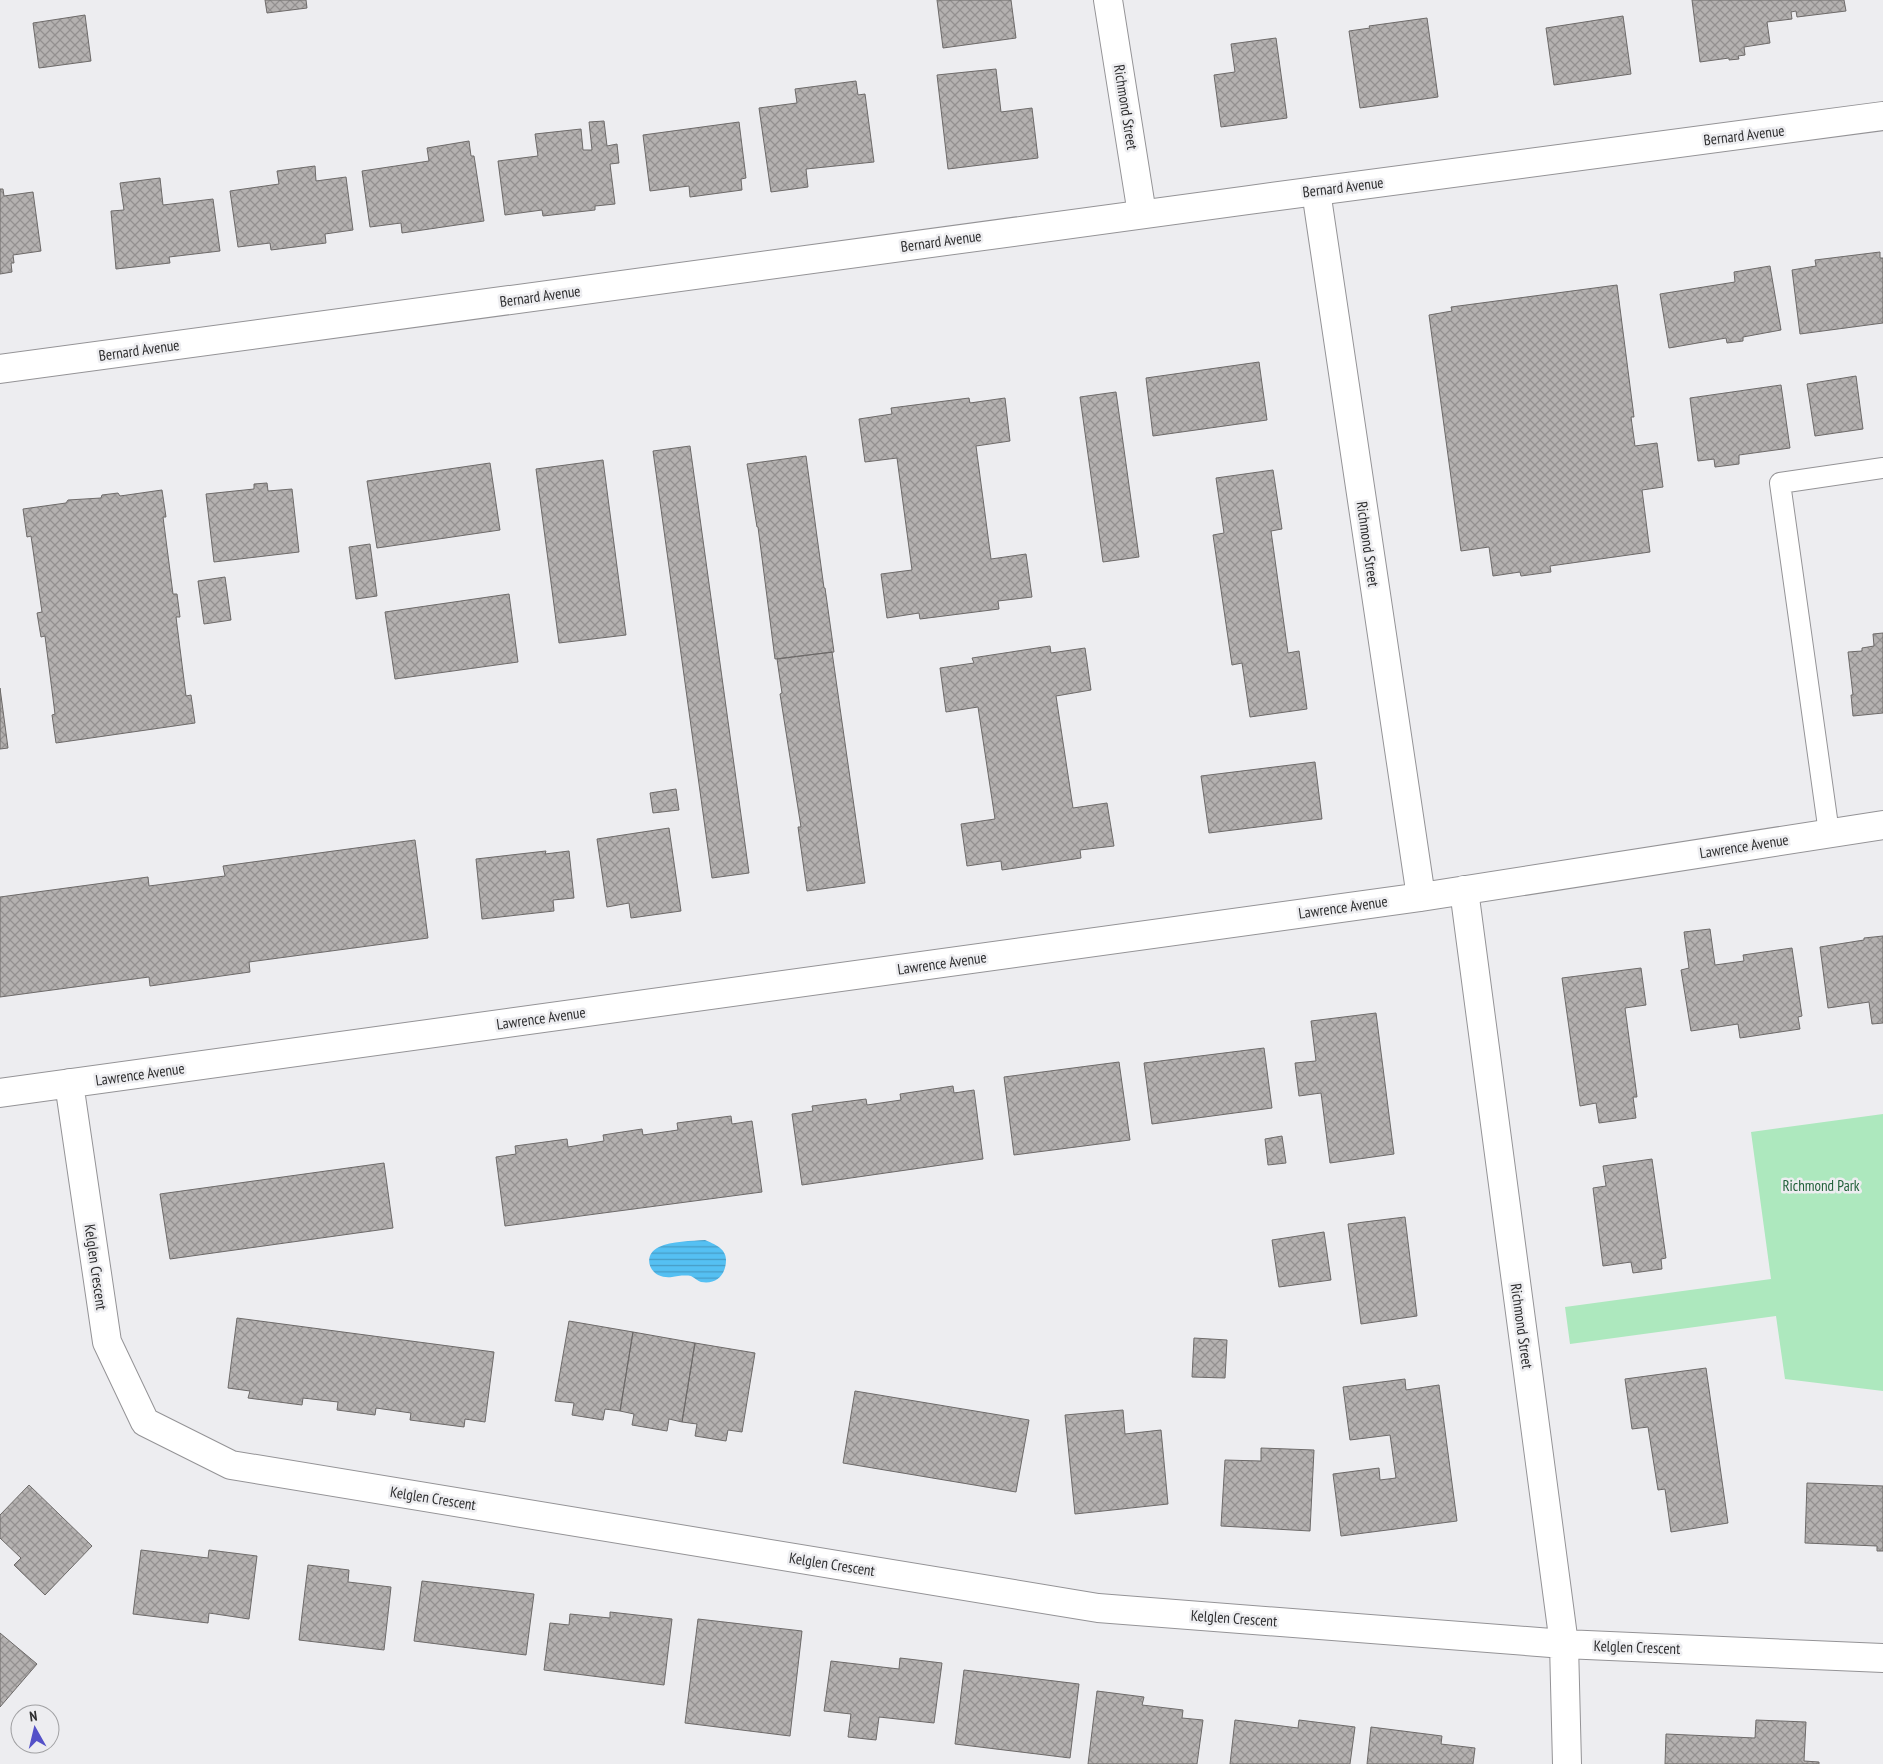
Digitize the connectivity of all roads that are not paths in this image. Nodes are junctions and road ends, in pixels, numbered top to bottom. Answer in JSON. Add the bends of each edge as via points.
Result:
{"nodes":[{"id":1,"x":1108,"y":0,"type":"edge"},
{"id":2,"x":1883,"y":116,"type":"edge"},
{"id":3,"x":1316,"y":191,"type":"junction"},
{"id":4,"x":1142,"y":214,"type":"junction"},
{"id":5,"x":0,"y":369,"type":"edge"},
{"id":6,"x":1883,"y":468,"type":"edge"},
{"id":7,"x":1883,"y":825,"type":"edge"},
{"id":8,"x":1829,"y":833,"type":"junction"},
{"id":9,"x":1464,"y":890,"type":"junction"},
{"id":10,"x":1421,"y":897,"type":"junction"},
{"id":11,"x":68,"y":1083,"type":"junction"},
{"id":12,"x":0,"y":1093,"type":"edge"},
{"id":13,"x":1564,"y":1644,"type":"junction"},
{"id":14,"x":1883,"y":1658,"type":"edge"},
{"id":15,"x":1566,"y":1764,"type":"edge"}],
"edges":[{"from":1,"to":4,"type":"street","name":"Richmond Street"},
{"from":2,"to":3,"type":"street","name":"Bernard Avenue"},
{"from":3,"to":4,"type":"street","name":"Bernard Avenue"},
{"from":3,"to":10,"type":"street","name":"Richmond Street"},
{"from":4,"to":5,"type":"street","name":"Bernard Avenue"},
{"from":6,"to":8,"type":"lane","via":[[1780,483]]},
{"from":7,"to":8,"type":"street","name":"Lawrence Avenue"},
{"from":8,"to":9,"type":"street","name":"Lawrence Avenue"},
{"from":9,"to":10,"type":"street","name":"Lawrence Avenue"},
{"from":9,"to":13,"type":"street","name":"Richmond Street"},
{"from":10,"to":11,"type":"street","name":"Lawrence Avenue"},
{"from":11,"to":12,"type":"street","name":"Lawrence Avenue"},
{"from":11,"to":13,"type":"street","name":"Kelglen Crescent","via":[[107,1342],[145,1422],[231,1465],[1098,1608]]},
{"from":13,"to":14,"type":"street","name":"Kelglen Crescent"},
{"from":13,"to":15,"type":"street","name":"Richmond Street"}]}
